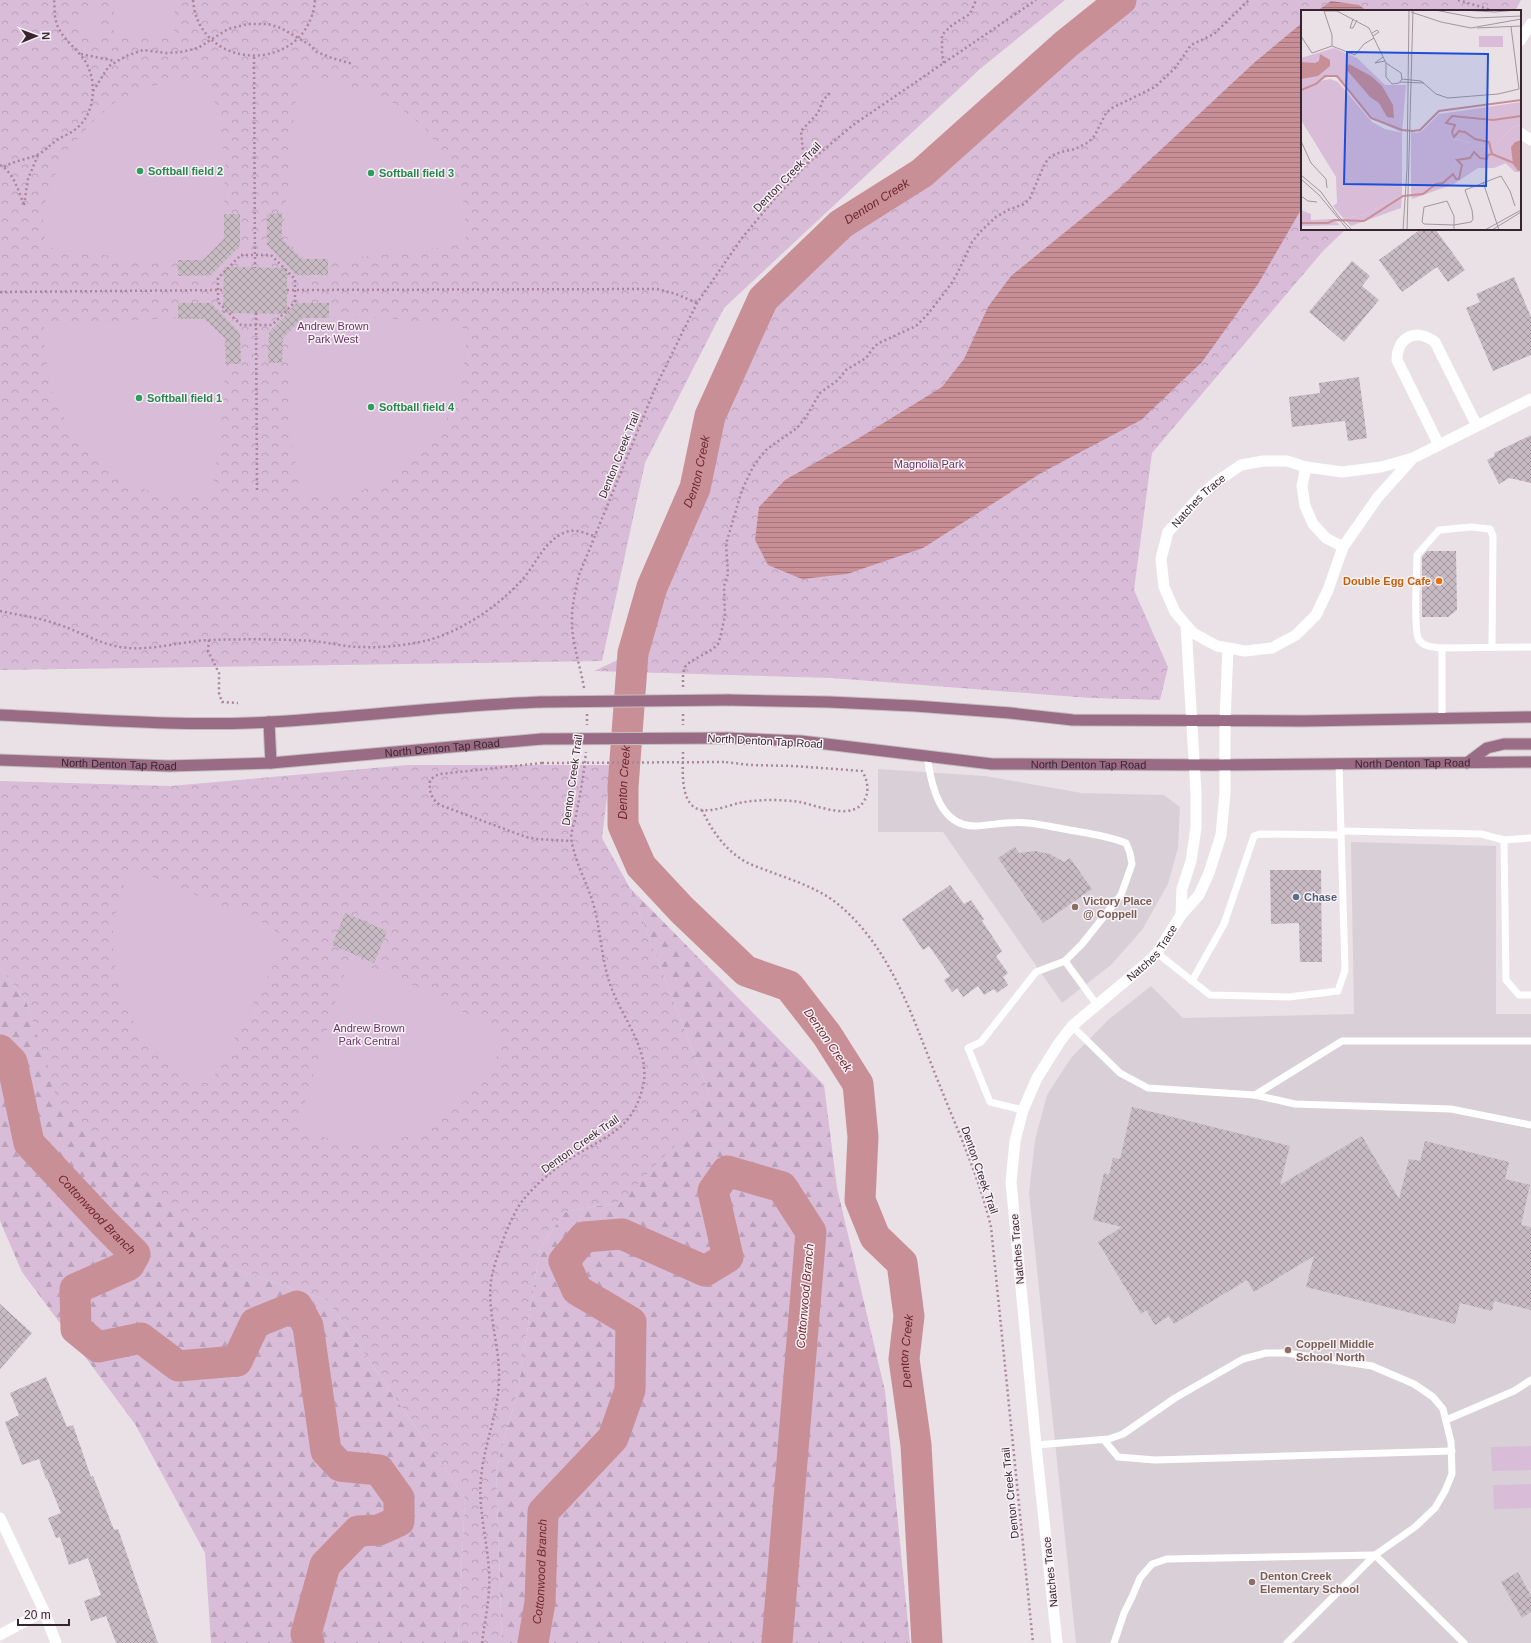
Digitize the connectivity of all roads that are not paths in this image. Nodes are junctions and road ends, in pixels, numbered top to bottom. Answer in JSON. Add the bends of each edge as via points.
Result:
{"nodes":[{"id":1,"x":1531,"y":24,"type":"edge"},
{"id":2,"x":1521,"y":39,"type":"edge"},
{"id":3,"x":1521,"y":134,"type":"edge"},
{"id":4,"x":1531,"y":140,"type":"edge"},
{"id":5,"x":1531,"y":399,"type":"edge"},
{"id":6,"x":1477,"y":426,"type":"junction"},
{"id":7,"x":1438,"y":445,"type":"junction"},
{"id":8,"x":1413,"y":458,"type":"junction"},
{"id":9,"x":1306,"y":467,"type":"junction"},
{"id":10,"x":1343,"y":547,"type":"junction"},
{"id":11,"x":1186,"y":626,"type":"junction"},
{"id":12,"x":1492,"y":647,"type":"junction"},
{"id":13,"x":1531,"y":647,"type":"edge"},
{"id":14,"x":1228,"y":648,"type":"junction"},
{"id":15,"x":1442,"y":648,"type":"junction"},
{"id":16,"x":0,"y":716,"type":"edge"},
{"id":17,"x":1531,"y":717,"type":"edge"},
{"id":18,"x":1442,"y":718,"type":"junction"},
{"id":19,"x":1192,"y":721,"type":"junction"},
{"id":20,"x":1225,"y":721,"type":"junction"},
{"id":21,"x":269,"y":722,"type":"junction"},
{"id":22,"x":1531,"y":744,"type":"edge"},
{"id":23,"x":927,"y":756,"type":"junction"},
{"id":24,"x":0,"y":760,"type":"edge"},
{"id":25,"x":1531,"y":762,"type":"edge"},
{"id":26,"x":271,"y":763,"type":"junction"},
{"id":27,"x":1467,"y":763,"type":"junction"},
{"id":28,"x":1339,"y":764,"type":"junction"},
{"id":29,"x":1193,"y":765,"type":"junction"},
{"id":30,"x":1225,"y":765,"type":"junction"},
{"id":31,"x":1341,"y":833,"type":"junction"},
{"id":32,"x":1531,"y":838,"type":"edge"},
{"id":33,"x":1504,"y":840,"type":"junction"},
{"id":34,"x":1181,"y":915,"type":"junction"},
{"id":35,"x":1157,"y":953,"type":"junction"},
{"id":36,"x":1065,"y":961,"type":"junction"},
{"id":37,"x":1192,"y":981,"type":"junction"},
{"id":38,"x":1531,"y":995,"type":"edge"},
{"id":39,"x":1097,"y":1005,"type":"junction"},
{"id":40,"x":1072,"y":1026,"type":"junction"},
{"id":41,"x":1531,"y":1041,"type":"edge"},
{"id":42,"x":1255,"y":1094,"type":"junction"},
{"id":43,"x":1023,"y":1110,"type":"junction"},
{"id":44,"x":1531,"y":1125,"type":"edge"},
{"id":45,"x":1531,"y":1380,"type":"edge"},
{"id":46,"x":1446,"y":1420,"type":"junction"},
{"id":47,"x":1104,"y":1440,"type":"junction"},
{"id":48,"x":1036,"y":1445,"type":"junction"},
{"id":49,"x":1452,"y":1451,"type":"junction"},
{"id":50,"x":0,"y":1518,"type":"edge"},
{"id":51,"x":1375,"y":1555,"type":"junction"},
{"id":52,"x":44,"y":1611,"type":"junction"},
{"id":53,"x":0,"y":1635,"type":"edge"},
{"id":54,"x":56,"y":1643,"type":"edge"},
{"id":55,"x":1057,"y":1643,"type":"edge"},
{"id":56,"x":1114,"y":1643,"type":"edge"},
{"id":57,"x":1287,"y":1643,"type":"edge"},
{"id":58,"x":1464,"y":1643,"type":"edge"}],
"edges":[{"from":1,"to":2,"type":"street"},
{"from":3,"to":4,"type":"street"},
{"from":5,"to":6,"type":"street","name":"Natches Trace"},
{"from":6,"to":7,"type":"street","name":"Natches Trace"},
{"from":6,"to":7,"type":"street","via":[[1435,342],[1423,335],[1410,336],[1400,346],[1397,360]]},
{"from":7,"to":8,"type":"street","name":"Natches Trace"},
{"from":8,"to":9,"type":"street","name":"Natches Trace","via":[[1381,467],[1342,472]]},
{"from":8,"to":10,"type":"street","name":"Natches Trace","via":[[1378,497]]},
{"from":9,"to":10,"type":"street","via":[[1302,486],[1305,506],[1313,524],[1326,538]]},
{"from":9,"to":11,"type":"street","name":"Natches Trace","via":[[1286,461],[1263,461],[1241,465],[1202,494],[1168,532],[1161,559],[1164,587],[1175,612]]},
{"from":10,"to":14,"type":"street","name":"Natches Trace","via":[[1316,615],[1296,635],[1272,648],[1245,651]]},
{"from":11,"to":14,"type":"street","name":"Natches Trace","via":[[1193,633],[1217,646]]},
{"from":11,"to":19,"type":"street","name":"Natches Trace"},
{"from":12,"to":13,"type":"lane"},
{"from":12,"to":15,"type":"lane"},
{"from":12,"to":15,"type":"lane","via":[[1493,536],[1490,529],[1471,527],[1440,530],[1417,555],[1418,638],[1425,645]]},
{"from":14,"to":20,"type":"street","name":"Natches Trace"},
{"from":15,"to":18,"type":"lane"},
{"from":16,"to":21,"type":"main road","via":[[179,723]]},
{"from":17,"to":18,"type":"main road"},
{"from":18,"to":20,"type":"main road"},
{"from":19,"to":20,"type":"main road"},
{"from":19,"to":21,"type":"main road","bridge":true,"via":[[1073,720],[915,706],[728,700],[499,703]]},
{"from":19,"to":29,"type":"street","name":"Natches Trace"},
{"from":20,"to":30,"type":"street","name":"Natches Trace"},
{"from":21,"to":26,"type":"main road"},
{"from":22,"to":27,"type":"main road","via":[[1504,744],[1487,748]]},
{"from":23,"to":26,"type":"main road","name":"North Denton Tap Road","bridge":true,"via":[[801,740],[542,739]]},
{"from":23,"to":29,"type":"main road","name":"North Denton Tap Road","via":[[992,764]]},
{"from":23,"to":36,"type":"lane","via":[[930,779],[942,808],[962,825],[1027,823],[1111,837],[1126,843],[1132,864],[1121,894],[1082,944]]},
{"from":24,"to":26,"type":"main road","name":"North Denton Tap Road","via":[[169,766]]},
{"from":25,"to":27,"type":"main road","name":"North Denton Tap Road"},
{"from":27,"to":28,"type":"main road","name":"North Denton Tap Road"},
{"from":28,"to":30,"type":"main road","name":"North Denton Tap Road"},
{"from":28,"to":31,"type":"lane"},
{"from":29,"to":30,"type":"main road","name":"North Denton Tap Road"},
{"from":29,"to":34,"type":"street","name":"Natches Trace","via":[[1196,828],[1191,861],[1182,889]]},
{"from":30,"to":34,"type":"street","name":"Natches Trace","via":[[1225,807],[1221,835],[1199,895]]},
{"from":31,"to":33,"type":"lane","via":[[1481,834]]},
{"from":31,"to":37,"type":"lane","via":[[1254,836],[1224,924]]},
{"from":31,"to":37,"type":"lane","via":[[1345,970],[1338,991],[1288,997],[1210,995]]},
{"from":32,"to":33,"type":"lane"},
{"from":33,"to":38,"type":"lane","via":[[1506,980],[1520,995]]},
{"from":34,"to":35,"type":"street","name":"Natches Trace"},
{"from":35,"to":37,"type":"lane"},
{"from":35,"to":39,"type":"street","name":"Natches Trace"},
{"from":36,"to":39,"type":"lane"},
{"from":36,"to":43,"type":"lane","via":[[1036,972],[981,1042],[968,1048],[990,1102]]},
{"from":39,"to":40,"type":"street","name":"Natches Trace"},
{"from":40,"to":42,"type":"lane","via":[[1120,1074],[1148,1088]]},
{"from":40,"to":43,"type":"street","name":"Natches Trace","via":[[1037,1078]]},
{"from":41,"to":42,"type":"lane","via":[[1342,1041]]},
{"from":42,"to":44,"type":"lane","via":[[1295,1104],[1451,1110]]},
{"from":43,"to":48,"type":"street","name":"Natches Trace","via":[[1015,1141],[1011,1182]]},
{"from":45,"to":46,"type":"lane","via":[[1514,1391]]},
{"from":46,"to":47,"type":"lane","via":[[1443,1409],[1433,1397],[1414,1384],[1372,1366],[1286,1353],[1266,1353],[1243,1359],[1175,1398],[1123,1434]]},
{"from":46,"to":49,"type":"lane"},
{"from":47,"to":48,"type":"lane"},
{"from":47,"to":49,"type":"lane","via":[[1118,1457],[1161,1460]]},
{"from":48,"to":55,"type":"street","name":"Natches Trace"},
{"from":49,"to":51,"type":"lane","via":[[1452,1474],[1446,1491],[1435,1508],[1415,1527]]},
{"from":50,"to":52,"type":"street"},
{"from":51,"to":56,"type":"lane","via":[[1167,1559],[1152,1564],[1140,1578]]},
{"from":51,"to":57,"type":"lane"},
{"from":51,"to":58,"type":"lane"},
{"from":52,"to":53,"type":"street"},
{"from":52,"to":54,"type":"street"}]}
